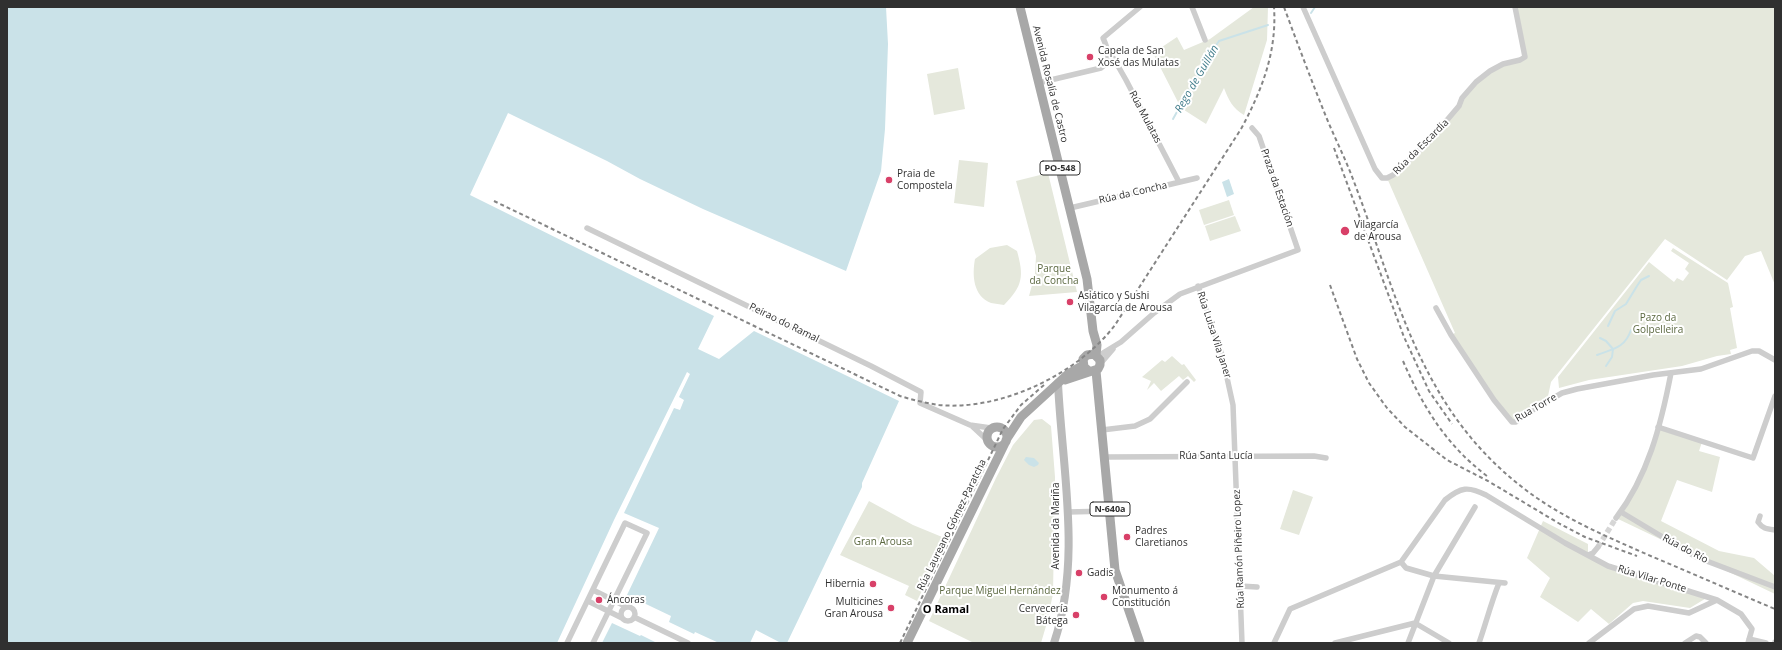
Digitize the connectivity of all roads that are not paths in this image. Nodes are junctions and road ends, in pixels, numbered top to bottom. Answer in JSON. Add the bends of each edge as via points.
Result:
{"nodes":[{"id":1,"x":1020,"y":7,"type":"edge"},
{"id":2,"x":1140,"y":7,"type":"edge"},
{"id":3,"x":1192,"y":7,"type":"edge"},
{"id":4,"x":1303,"y":7,"type":"edge"},
{"id":5,"x":1515,"y":7,"type":"edge"},
{"id":6,"x":1205,"y":40,"type":"dead end"},
{"id":7,"x":1108,"y":53,"type":"junction"},
{"id":8,"x":1038,"y":83,"type":"junction"},
{"id":9,"x":1252,"y":128,"type":"dead end"},
{"id":10,"x":1196,"y":178,"type":"dead end"},
{"id":11,"x":1179,"y":182,"type":"junction"},
{"id":12,"x":1070,"y":208,"type":"junction"},
{"id":13,"x":586,"y":228,"type":"dead end"},
{"id":14,"x":1198,"y":286,"type":"junction"},
{"id":15,"x":1436,"y":308,"type":"dead end"},
{"id":16,"x":1775,"y":360,"type":"edge"},
{"id":17,"x":1093,"y":362,"type":"junction"},
{"id":18,"x":1671,"y":374,"type":"junction"},
{"id":19,"x":1187,"y":382,"type":"dead end"},
{"id":20,"x":1058,"y":383,"type":"junction"},
{"id":21,"x":1775,"y":396,"type":"edge"},
{"id":22,"x":1021,"y":417,"type":"junction"},
{"id":23,"x":970,"y":425,"type":"junction"},
{"id":24,"x":1658,"y":427,"type":"junction"},
{"id":25,"x":994,"y":428,"type":"junction"},
{"id":26,"x":1102,"y":430,"type":"junction"},
{"id":27,"x":1006,"y":441,"type":"junction"},
{"id":28,"x":989,"y":443,"type":"junction"},
{"id":29,"x":1236,"y":456,"type":"junction"},
{"id":30,"x":1105,"y":457,"type":"junction"},
{"id":31,"x":1326,"y":458,"type":"dead end"},
{"id":32,"x":996,"y":461,"type":"junction"},
{"id":33,"x":1475,"y":507,"type":"dead end"},
{"id":34,"x":1110,"y":511,"type":"junction"},
{"id":35,"x":1068,"y":512,"type":"junction"},
{"id":36,"x":1621,"y":512,"type":"junction"},
{"id":37,"x":1760,"y":516,"type":"dead end"},
{"id":38,"x":1616,"y":518,"type":"tunnel mouth"},
{"id":39,"x":1775,"y":530,"type":"edge"},
{"id":40,"x":1598,"y":547,"type":"tunnel mouth"},
{"id":41,"x":1588,"y":555,"type":"junction"},
{"id":42,"x":1401,"y":562,"type":"junction"},
{"id":43,"x":1434,"y":576,"type":"junction"},
{"id":44,"x":1240,"y":586,"type":"junction"},
{"id":45,"x":1775,"y":587,"type":"edge"},
{"id":46,"x":1257,"y":588,"type":"dead end"},
{"id":47,"x":593,"y":590,"type":"junction"},
{"id":48,"x":614,"y":600,"type":"junction"},
{"id":49,"x":1717,"y":600,"type":"junction"},
{"id":50,"x":588,"y":601,"type":"junction"},
{"id":51,"x":626,"y":607,"type":"junction"},
{"id":52,"x":608,"y":611,"type":"junction"},
{"id":53,"x":634,"y":617,"type":"junction"},
{"id":54,"x":622,"y":618,"type":"junction"},
{"id":55,"x":1415,"y":623,"type":"junction"},
{"id":56,"x":1748,"y":641,"type":"edge"},
{"id":57,"x":567,"y":643,"type":"edge"},
{"id":58,"x":593,"y":643,"type":"edge"},
{"id":59,"x":688,"y":643,"type":"edge"},
{"id":60,"x":907,"y":643,"type":"edge"},
{"id":61,"x":1054,"y":643,"type":"edge"},
{"id":62,"x":1140,"y":643,"type":"edge"},
{"id":63,"x":1242,"y":643,"type":"edge"},
{"id":64,"x":1274,"y":643,"type":"edge"},
{"id":65,"x":1335,"y":643,"type":"edge"},
{"id":66,"x":1408,"y":643,"type":"edge"},
{"id":67,"x":1449,"y":643,"type":"edge"},
{"id":68,"x":1479,"y":643,"type":"edge"},
{"id":69,"x":1589,"y":643,"type":"edge"},
{"id":70,"x":1685,"y":643,"type":"edge"},
{"id":71,"x":1706,"y":643,"type":"edge"},
{"id":72,"x":1766,"y":643,"type":"edge"}],
"edges":[{"from":1,"to":8,"type":"main road","name":"Avenida Rosalía de Castro","number":"PO-548"},
{"from":2,"to":7,"type":"street","via":[[1103,38]]},
{"from":3,"to":6,"type":"street"},
{"from":4,"to":5,"type":"street","name":"Rúa da Escardia","via":[[1375,168],[1382,178],[1387,178],[1394,175],[1430,140],[1460,106],[1462,98],[1476,82],[1502,64],[1520,60],[1524,56]]},
{"from":7,"to":8,"type":"street","via":[[1107,62],[1101,68]]},
{"from":7,"to":11,"type":"street","name":"Rúa Mulatas","via":[[1126,80]]},
{"from":8,"to":12,"type":"main road","name":"Avenida Rosalía de Castro","number":"PO-548"},
{"from":9,"to":14,"type":"street","name":"Praza da Estación","via":[[1258,136],[1298,250]]},
{"from":10,"to":11,"type":"street","name":"Rúa da Concha"},
{"from":11,"to":12,"type":"street","name":"Rúa da Concha"},
{"from":12,"to":17,"type":"main road","name":"Avenida Rosalía de Castro","number":"PO-548","via":[[1088,287],[1097,345]]},
{"from":13,"to":23,"type":"street","name":"Peirao do Ramal","via":[[871,366],[921,392],[920,403]]},
{"from":14,"to":17,"type":"street","via":[[1167,302]]},
{"from":14,"to":29,"type":"street","name":"Rúa Luisa Vila Janer","via":[[1231,388]]},
{"from":15,"to":18,"type":"street","name":"Rua Torre","via":[[1494,400],[1512,422],[1516,422],[1562,393],[1653,375]]},
{"from":16,"to":18,"type":"street","via":[[1759,351],[1752,351],[1701,368]]},
{"from":17,"to":20,"type":"main road"},
{"from":17,"to":26,"type":"main road","number":"N-640a"},
{"from":18,"to":24,"type":"street"},
{"from":19,"to":26,"type":"street","via":[[1150,419],[1135,426]]},
{"from":20,"to":22,"type":"main road"},
{"from":20,"to":35,"type":"street","name":"Avenida da Mariña"},
{"from":21,"to":24,"type":"street","via":[[1753,458]]},
{"from":22,"to":25,"type":"main road"},
{"from":22,"to":27,"type":"main road","name":"Rúa Laureano Gómez-Paratcha"},
{"from":23,"to":25,"type":"street","name":"Peirao do Ramal"},
{"from":23,"to":28,"type":"street","name":"Peirao do Ramal"},
{"from":24,"to":36,"type":"street","via":[[1643,475]]},
{"from":25,"to":27,"type":"main road","via":[[1005,431]]},
{"from":25,"to":28,"type":"main road","via":[[987,434]]},
{"from":26,"to":30,"type":"main road","number":"N-640a"},
{"from":27,"to":28,"type":"main road","via":[[999,447]]},
{"from":27,"to":32,"type":"main road","name":"Rúa Laureano Gómez-Paratcha"},
{"from":28,"to":32,"type":"main road","name":"Rúa Laureano Gómez-Paratcha"},
{"from":29,"to":30,"type":"street","name":"Rúa Santa Lucía"},
{"from":29,"to":31,"type":"street","name":"Rúa Santa Lucía"},
{"from":29,"to":44,"type":"street","name":"Rúa Ramón Piñeiro Lopez"},
{"from":30,"to":34,"type":"main road","number":"N-640a"},
{"from":32,"to":60,"type":"main road","name":"Rúa Laureano Gómez-Paratcha"},
{"from":33,"to":43,"type":"street"},
{"from":34,"to":35,"type":"street"},
{"from":34,"to":62,"type":"main road","number":"N-640a","via":[[1117,579]]},
{"from":35,"to":61,"type":"street","name":"Avenida da Mariña","via":[[1065,598]]},
{"from":36,"to":38,"type":"street"},
{"from":36,"to":45,"type":"street","name":"Rúa do Río","via":[[1696,557]]},
{"from":37,"to":39,"type":"street","via":[[1758,522],[1764,529]]},
{"from":40,"to":41,"type":"street"},
{"from":41,"to":42,"type":"street","name":"Rúa Vilar Ponte","via":[[1486,495],[1466,488],[1445,500]]},
{"from":41,"to":49,"type":"street","name":"Rúa Vilar Ponte","via":[[1608,566]]},
{"from":42,"to":43,"type":"street","via":[[1406,568]]},
{"from":42,"to":64,"type":"street","via":[[1290,608]]},
{"from":43,"to":55,"type":"street"},
{"from":43,"to":68,"type":"street","via":[[1502,583],[1490,607]]},
{"from":44,"to":46,"type":"street"},
{"from":44,"to":63,"type":"street","name":"Rúa Ramón Piñeiro Lopez"},
{"from":47,"to":48,"type":"street"},
{"from":47,"to":48,"type":"street","via":[[625,523],[647,533]]},
{"from":47,"to":50,"type":"street"},
{"from":48,"to":51,"type":"street"},
{"from":48,"to":52,"type":"street"},
{"from":49,"to":56,"type":"street","name":"Rúa Vilar Ponte","via":[[1741,614],[1746,620],[1752,628]]},
{"from":49,"to":69,"type":"street","via":[[1689,613],[1640,607]]},
{"from":50,"to":52,"type":"street"},
{"from":50,"to":57,"type":"street"},
{"from":51,"to":53,"type":"street","via":[[633,608]]},
{"from":51,"to":54,"type":"street","via":[[621,611]]},
{"from":52,"to":54,"type":"street"},
{"from":52,"to":58,"type":"street"},
{"from":53,"to":54,"type":"street","via":[[628,620]]},
{"from":53,"to":59,"type":"street"},
{"from":55,"to":65,"type":"street"},
{"from":55,"to":66,"type":"street"},
{"from":55,"to":67,"type":"street"},
{"from":56,"to":72,"type":"street","name":"Rúa Vilar Ponte"},
{"from":70,"to":71,"type":"street","via":[[1696,636]]}]}
